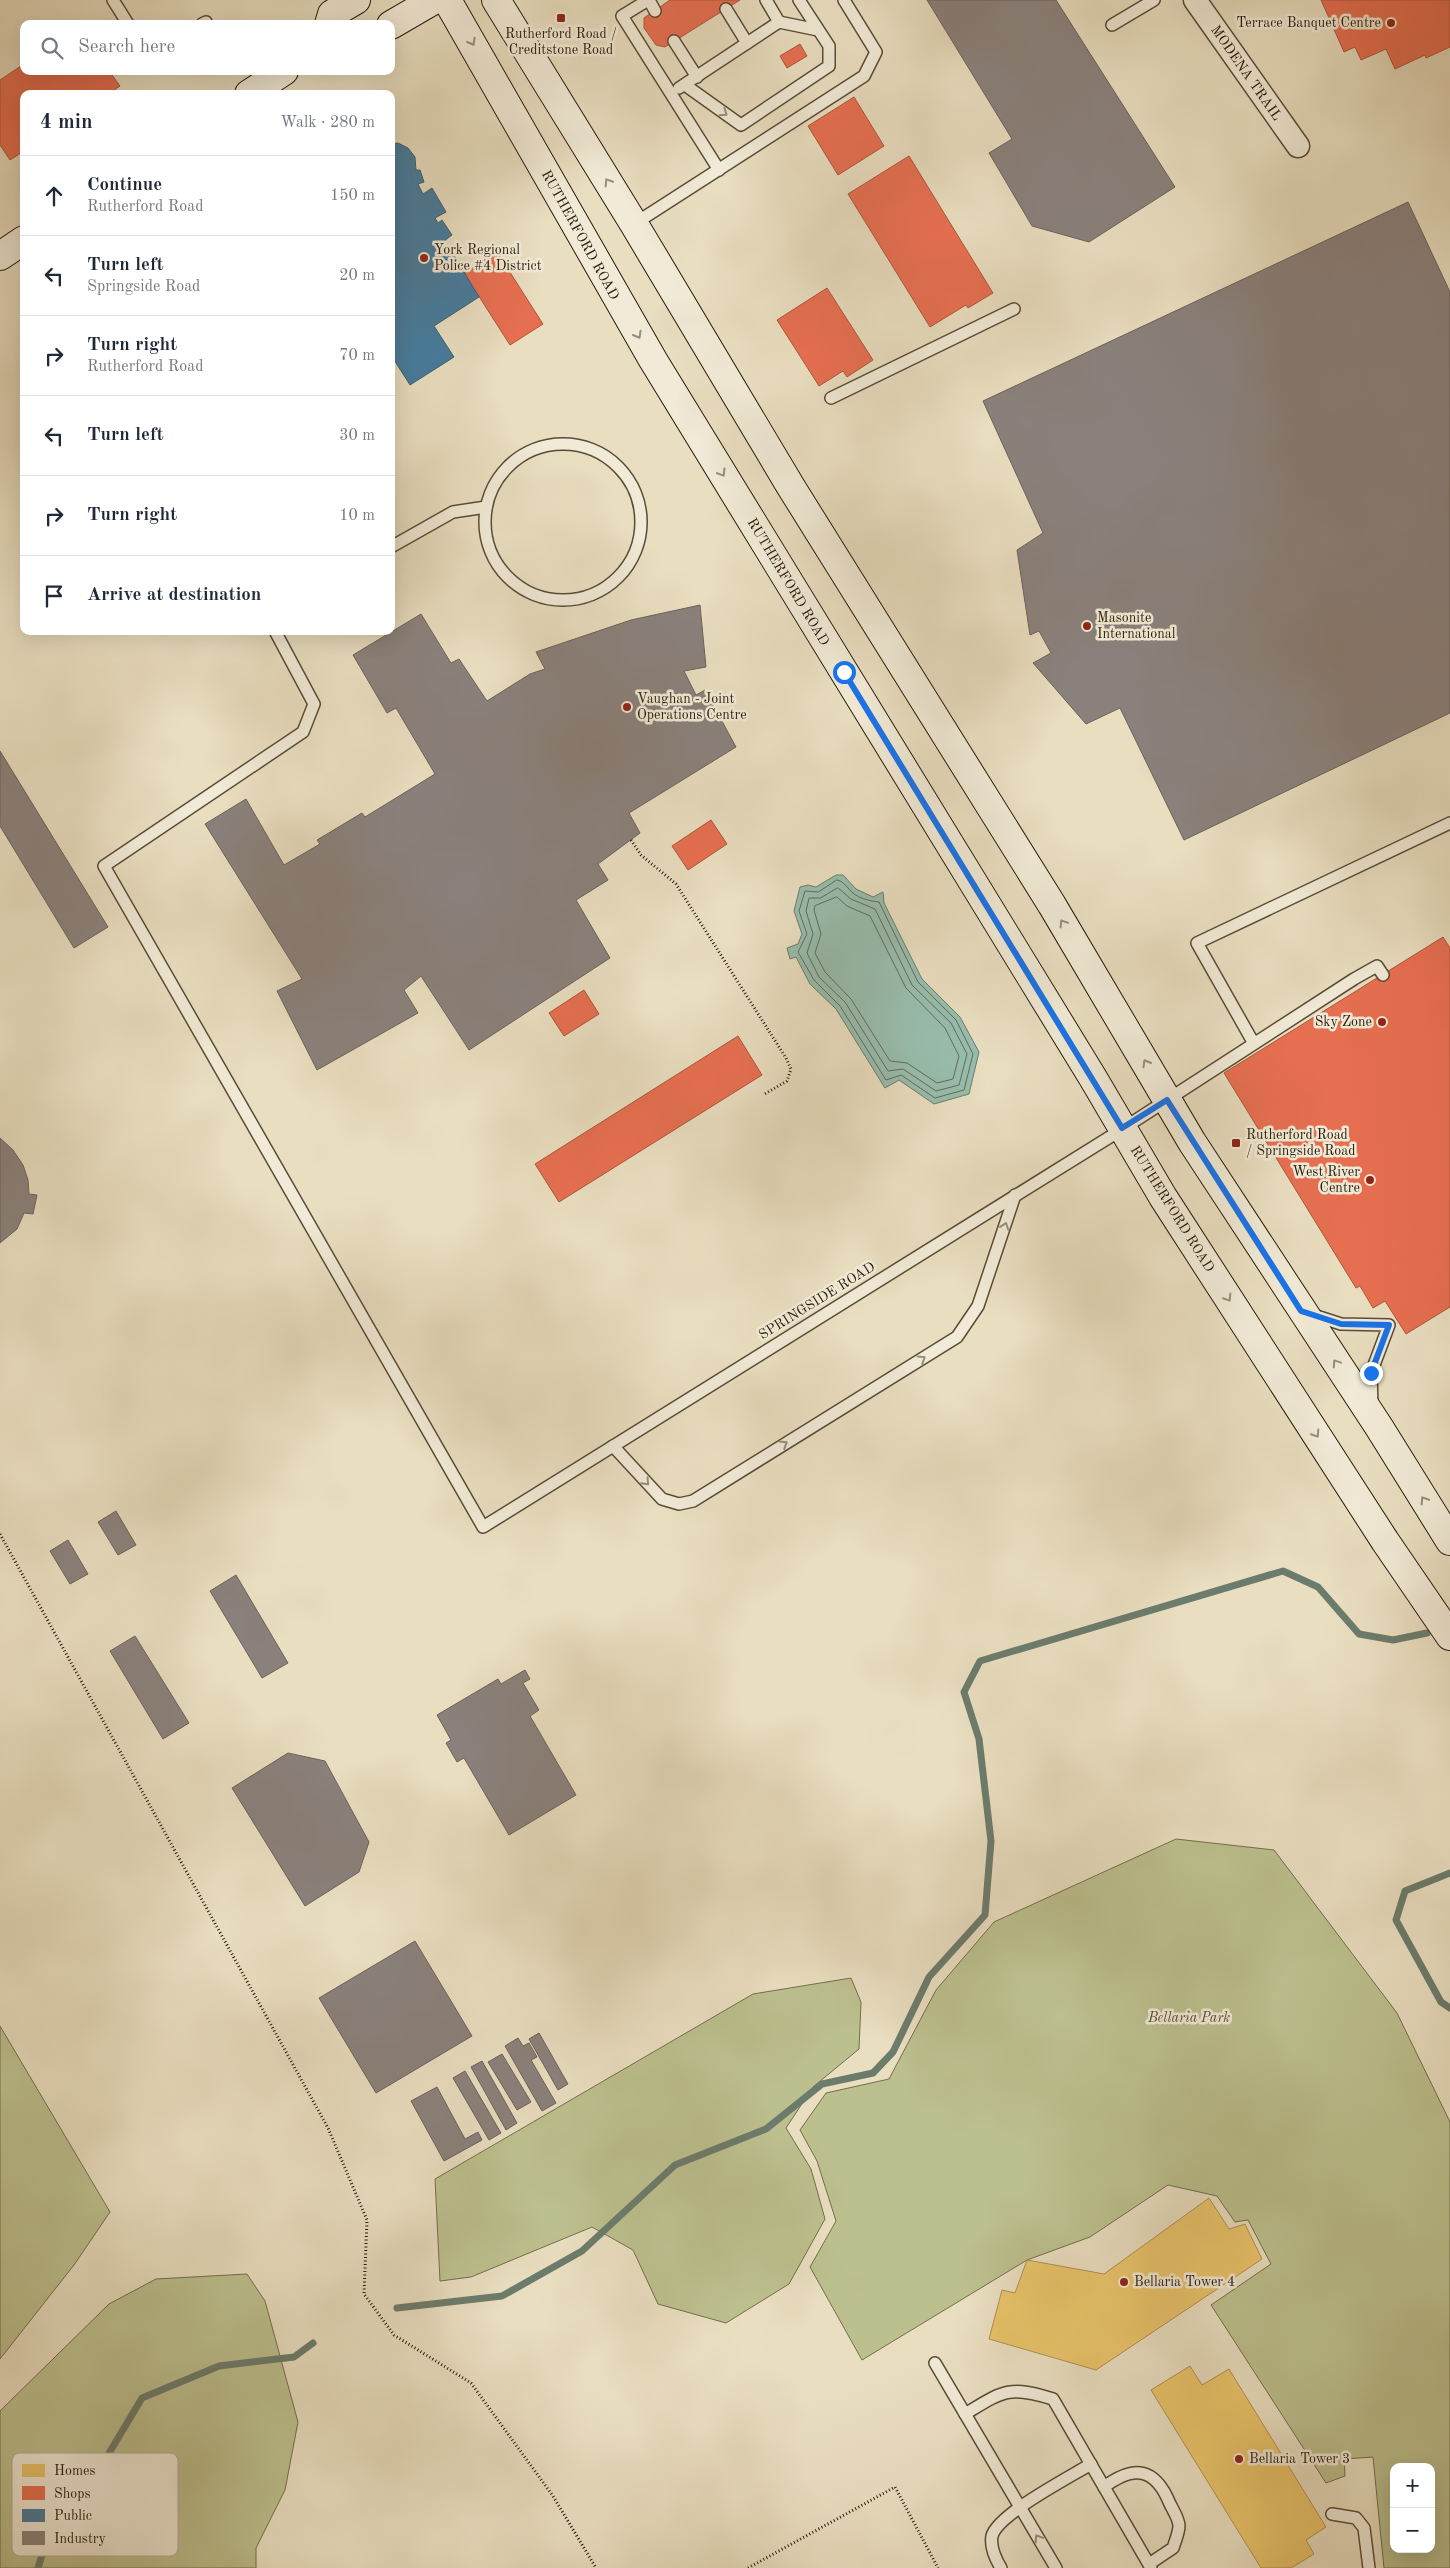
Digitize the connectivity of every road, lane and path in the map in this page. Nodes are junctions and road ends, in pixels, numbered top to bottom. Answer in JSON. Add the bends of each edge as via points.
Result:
{"nodes":[{"id":1,"x":113,"y":0,"type":"edge"},
{"id":2,"x":356,"y":0,"type":"edge"},
{"id":3,"x":434,"y":0,"type":"edge"},
{"id":4,"x":447,"y":0,"type":"edge"},
{"id":5,"x":496,"y":0,"type":"edge"},
{"id":6,"x":648,"y":0,"type":"edge"},
{"id":7,"x":766,"y":0,"type":"edge"},
{"id":8,"x":799,"y":0,"type":"edge"},
{"id":9,"x":844,"y":0,"type":"edge"},
{"id":10,"x":1154,"y":0,"type":"edge"},
{"id":11,"x":1195,"y":0,"type":"edge"},
{"id":12,"x":726,"y":9,"type":"dead end"},
{"id":13,"x":655,"y":11,"type":"dead end"},
{"id":14,"x":126,"y":20,"type":"edge"},
{"id":15,"x":330,"y":20,"type":"edge"},
{"id":16,"x":779,"y":22,"type":"junction"},
{"id":17,"x":395,"y":23,"type":"edge"},
{"id":18,"x":1112,"y":25,"type":"dead end"},
{"id":19,"x":818,"y":30,"type":"junction"},
{"id":20,"x":674,"y":41,"type":"dead end"},
{"id":21,"x":747,"y":44,"type":"junction"},
{"id":22,"x":278,"y":75,"type":"edge"},
{"id":23,"x":697,"y":77,"type":"junction"},
{"id":24,"x":685,"y":85,"type":"junction"},
{"id":25,"x":255,"y":90,"type":"edge"},
{"id":26,"x":672,"y":94,"type":"junction"},
{"id":27,"x":1298,"y":146,"type":"dead end"},
{"id":28,"x":719,"y":170,"type":"junction"},
{"id":29,"x":634,"y":224,"type":"junction"},
{"id":30,"x":20,"y":243,"type":"edge"},
{"id":31,"x":0,"y":256,"type":"edge"},
{"id":32,"x":1014,"y":309,"type":"dead end"},
{"id":33,"x":831,"y":398,"type":"dead end"},
{"id":34,"x":486,"y":507,"type":"junction"},
{"id":35,"x":395,"y":546,"type":"edge"},
{"id":36,"x":276,"y":635,"type":"edge"},
{"id":37,"x":1450,"y":822,"type":"edge"},
{"id":38,"x":631,"y":840,"type":"dead end"},
{"id":39,"x":1383,"y":975,"type":"dead end"},
{"id":40,"x":1253,"y":1042,"type":"junction"},
{"id":41,"x":764,"y":1095,"type":"dead end"},
{"id":42,"x":1167,"y":1100,"type":"junction"},
{"id":43,"x":1122,"y":1128,"type":"junction"},
{"id":44,"x":1015,"y":1195,"type":"junction"},
{"id":45,"x":1301,"y":1311,"type":"junction"},
{"id":46,"x":1372,"y":1417,"type":"junction"},
{"id":47,"x":613,"y":1446,"type":"junction"},
{"id":48,"x":0,"y":1534,"type":"edge"},
{"id":49,"x":1450,"y":1541,"type":"edge"},
{"id":50,"x":1450,"y":1636,"type":"edge"},
{"id":51,"x":935,"y":2363,"type":"dead end"},
{"id":52,"x":965,"y":2414,"type":"junction"},
{"id":53,"x":1091,"y":2464,"type":"junction"},
{"id":54,"x":1104,"y":2486,"type":"junction"},
{"id":55,"x":1020,"y":2508,"type":"junction"},
{"id":56,"x":1332,"y":2514,"type":"dead end"},
{"id":57,"x":1150,"y":2566,"type":"edge"},
{"id":58,"x":596,"y":2568,"type":"edge"},
{"id":59,"x":748,"y":2568,"type":"edge"},
{"id":60,"x":938,"y":2568,"type":"edge"},
{"id":61,"x":1001,"y":2568,"type":"edge"},
{"id":62,"x":1056,"y":2568,"type":"edge"},
{"id":63,"x":1369,"y":2568,"type":"edge"}],
"edges":[{"from":1,"to":14,"type":"lane"},
{"from":2,"to":15,"type":"main road","via":[[332,14]]},
{"from":3,"to":17,"type":"main road"},
{"from":4,"to":43,"type":"main road","name":"RUTHERFORD ROAD","one_way":true,"via":[[652,360]]},
{"from":29,"to":5,"type":"main road","one_way":true},
{"from":6,"to":13,"type":"lane"},
{"from":6,"to":26,"type":"lane","via":[[622,16]]},
{"from":7,"to":16,"type":"lane"},
{"from":8,"to":19,"type":"lane"},
{"from":9,"to":28,"type":"lane","via":[[876,52],[864,76]]},
{"from":10,"to":18,"type":"lane"},
{"from":11,"to":27,"type":"street","name":"MODENA TRAIL"},
{"from":12,"to":21,"type":"lane"},
{"from":16,"to":19,"type":"lane"},
{"from":16,"to":21,"type":"lane"},
{"from":24,"to":19,"type":"lane","one_way":true,"via":[[741,125],[830,66],[829,46]]},
{"from":20,"to":23,"type":"lane"},
{"from":21,"to":23,"type":"lane"},
{"from":22,"to":25,"type":"main road"},
{"from":23,"to":24,"type":"lane"},
{"from":24,"to":26,"type":"lane"},
{"from":26,"to":28,"type":"lane"},
{"from":28,"to":29,"type":"lane"},
{"from":42,"to":29,"type":"main road","one_way":true,"via":[[1052,905],[790,487]]},
{"from":30,"to":31,"type":"main road"},
{"from":32,"to":33,"type":"lane"},
{"from":34,"to":34,"type":"lane","via":[[485,533],[492,557],[507,577],[527,593],[551,600],[576,601],[600,592],[621,577],[635,556],[642,532],[640,505],[630,480],[612,460],[588,447],[562,443],[536,448],[512,462],[495,482]]},
{"from":34,"to":35,"type":"lane","via":[[453,512]]},
{"from":36,"to":47,"type":"lane","name":"SPRINGSIDE ROAD","via":[[314,704],[303,732],[104,866],[483,1527]]},
{"from":37,"to":40,"type":"lane","via":[[1196,943]]},
{"from":38,"to":41,"type":"path","via":[[641,855],[676,884],[786,1058],[791,1069],[787,1080]]},
{"from":39,"to":40,"type":"lane","name":"SPRINGSIDE ROAD","via":[[1377,966]]},
{"from":40,"to":42,"type":"lane","name":"SPRINGSIDE ROAD"},
{"from":42,"to":43,"type":"lane","name":"SPRINGSIDE ROAD"},
{"from":42,"to":45,"type":"main road"},
{"from":43,"to":44,"type":"lane","name":"SPRINGSIDE ROAD"},
{"from":43,"to":50,"type":"main road","name":"RUTHERFORD ROAD","one_way":true,"via":[[1363,1507]]},
{"from":44,"to":47,"type":"lane","name":"SPRINGSIDE ROAD"},
{"from":47,"to":44,"type":"lane","one_way":true,"via":[[662,1499],[679,1504],[692,1501],[957,1337],[978,1306]]},
{"from":46,"to":45,"type":"main road","one_way":true},
{"from":45,"to":46,"type":"lane","via":[[1341,1324],[1389,1325],[1371,1373]]},
{"from":49,"to":46,"type":"main road","one_way":true},
{"from":48,"to":58,"type":"path","via":[[328,2128],[367,2220],[364,2294],[394,2335],[471,2382],[553,2496]]},
{"from":51,"to":52,"type":"lane"},
{"from":52,"to":53,"type":"lane","via":[[998,2394],[1026,2391],[1053,2399]]},
{"from":52,"to":55,"type":"lane"},
{"from":53,"to":54,"type":"lane"},
{"from":53,"to":55,"type":"lane"},
{"from":54,"to":57,"type":"lane"},
{"from":54,"to":57,"type":"lane","via":[[1121,2474],[1132,2472],[1154,2478],[1167,2496],[1179,2525],[1173,2548]]},
{"from":55,"to":61,"type":"lane","via":[[996,2528],[992,2537],[994,2556]]},
{"from":62,"to":55,"type":"lane","one_way":true},
{"from":56,"to":63,"type":"lane","via":[[1356,2518],[1364,2528]]},
{"from":59,"to":60,"type":"path","via":[[895,2487]]}]}
